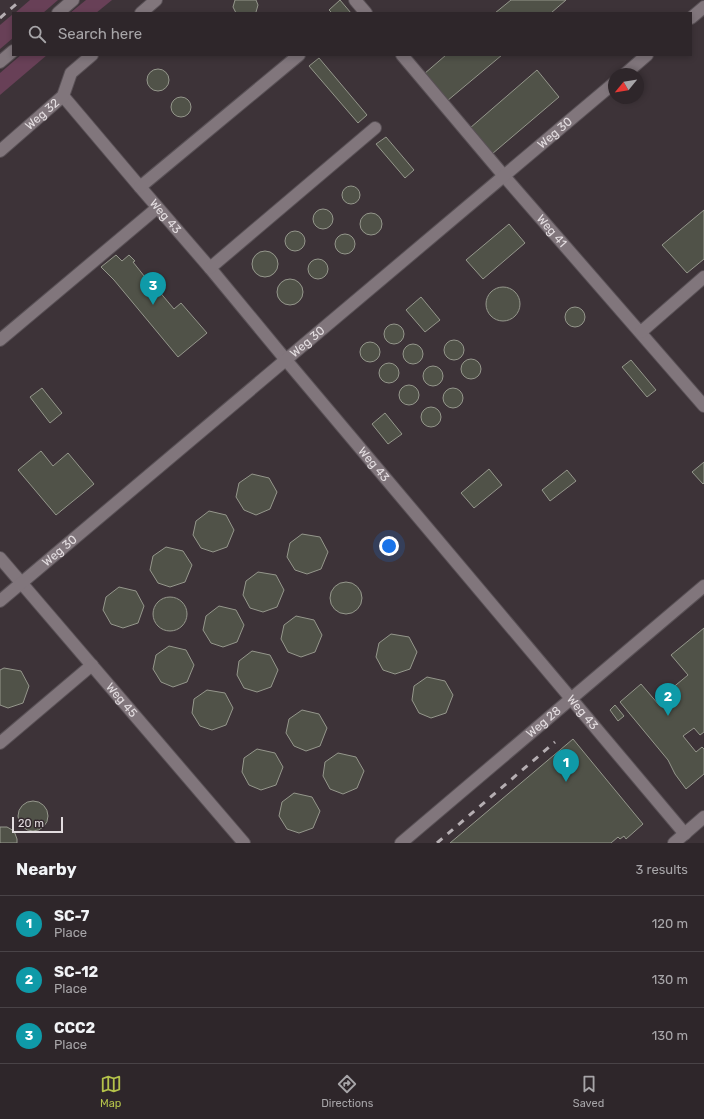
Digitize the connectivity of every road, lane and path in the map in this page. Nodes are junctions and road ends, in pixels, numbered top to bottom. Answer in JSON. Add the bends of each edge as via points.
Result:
{"nodes":[{"id":1,"x":73,"y":0,"type":"edge"},
{"id":2,"x":156,"y":0,"type":"edge"},
{"id":3,"x":355,"y":0,"type":"edge"},
{"id":4,"x":704,"y":7,"type":"edge"},
{"id":5,"x":59,"y":12,"type":"edge"},
{"id":6,"x":142,"y":12,"type":"edge"},
{"id":7,"x":365,"y":12,"type":"edge"},
{"id":8,"x":692,"y":17,"type":"edge"},
{"id":9,"x":12,"y":52,"type":"edge"},
{"id":10,"x":91,"y":56,"type":"edge"},
{"id":11,"x":298,"y":56,"type":"edge"},
{"id":12,"x":403,"y":56,"type":"edge"},
{"id":13,"x":646,"y":56,"type":"edge"},
{"id":14,"x":0,"y":62,"type":"edge"},
{"id":15,"x":632,"y":68,"type":"edge"},
{"id":16,"x":608,"y":88,"type":"edge"},
{"id":17,"x":63,"y":96,"type":"junction"},
{"id":18,"x":375,"y":128,"type":"dead end"},
{"id":19,"x":0,"y":151,"type":"edge"},
{"id":20,"x":504,"y":176,"type":"junction"},
{"id":21,"x":140,"y":188,"type":"junction"},
{"id":22,"x":157,"y":208,"type":"junction"},
{"id":23,"x":210,"y":268,"type":"junction"},
{"id":24,"x":704,"y":277,"type":"edge"},
{"id":25,"x":640,"y":332,"type":"junction"},
{"id":26,"x":0,"y":340,"type":"edge"},
{"id":27,"x":286,"y":360,"type":"junction"},
{"id":28,"x":704,"y":406,"type":"edge"},
{"id":29,"x":0,"y":558,"type":"edge"},
{"id":30,"x":21,"y":583,"type":"junction"},
{"id":31,"x":704,"y":586,"type":"edge"},
{"id":32,"x":0,"y":601,"type":"edge"},
{"id":33,"x":92,"y":665,"type":"junction"},
{"id":34,"x":571,"y":699,"type":"junction"},
{"id":35,"x":0,"y":744,"type":"edge"},
{"id":36,"x":704,"y":817,"type":"edge"},
{"id":37,"x":685,"y":834,"type":"junction"},
{"id":38,"x":244,"y":843,"type":"edge"},
{"id":39,"x":401,"y":843,"type":"edge"},
{"id":40,"x":674,"y":843,"type":"edge"}],
"edges":[{"from":1,"to":5,"type":"street"},
{"from":2,"to":6,"type":"street"},
{"from":3,"to":7,"type":"street"},
{"from":4,"to":8,"type":"street"},
{"from":9,"to":14,"type":"street"},
{"from":10,"to":17,"type":"street","name":"Weg 32","via":[[71,73]]},
{"from":11,"to":21,"type":"street"},
{"from":12,"to":20,"type":"street","name":"Weg 41"},
{"from":13,"to":15,"type":"street"},
{"from":16,"to":20,"type":"street","name":"Weg 30"},
{"from":17,"to":19,"type":"street","name":"Weg 32"},
{"from":17,"to":21,"type":"street","name":"Weg 43"},
{"from":18,"to":23,"type":"street"},
{"from":20,"to":25,"type":"street","name":"Weg 41"},
{"from":20,"to":27,"type":"street","name":"Weg 30"},
{"from":21,"to":22,"type":"street","name":"Weg 43"},
{"from":22,"to":23,"type":"street","name":"Weg 43"},
{"from":22,"to":26,"type":"street"},
{"from":23,"to":27,"type":"street","name":"Weg 43"},
{"from":24,"to":25,"type":"street"},
{"from":25,"to":28,"type":"street","name":"Weg 41"},
{"from":27,"to":30,"type":"street","name":"Weg 30"},
{"from":27,"to":34,"type":"street","name":"Weg 43"},
{"from":29,"to":30,"type":"street","name":"Weg 45"},
{"from":30,"to":32,"type":"street","name":"Weg 30"},
{"from":30,"to":33,"type":"street","name":"Weg 45"},
{"from":31,"to":34,"type":"street","name":"Weg 28"},
{"from":33,"to":35,"type":"street"},
{"from":33,"to":38,"type":"street","name":"Weg 45"},
{"from":34,"to":37,"type":"street","name":"Weg 43"},
{"from":34,"to":39,"type":"street","name":"Weg 28"},
{"from":36,"to":37,"type":"street"},
{"from":37,"to":40,"type":"street"}]}
